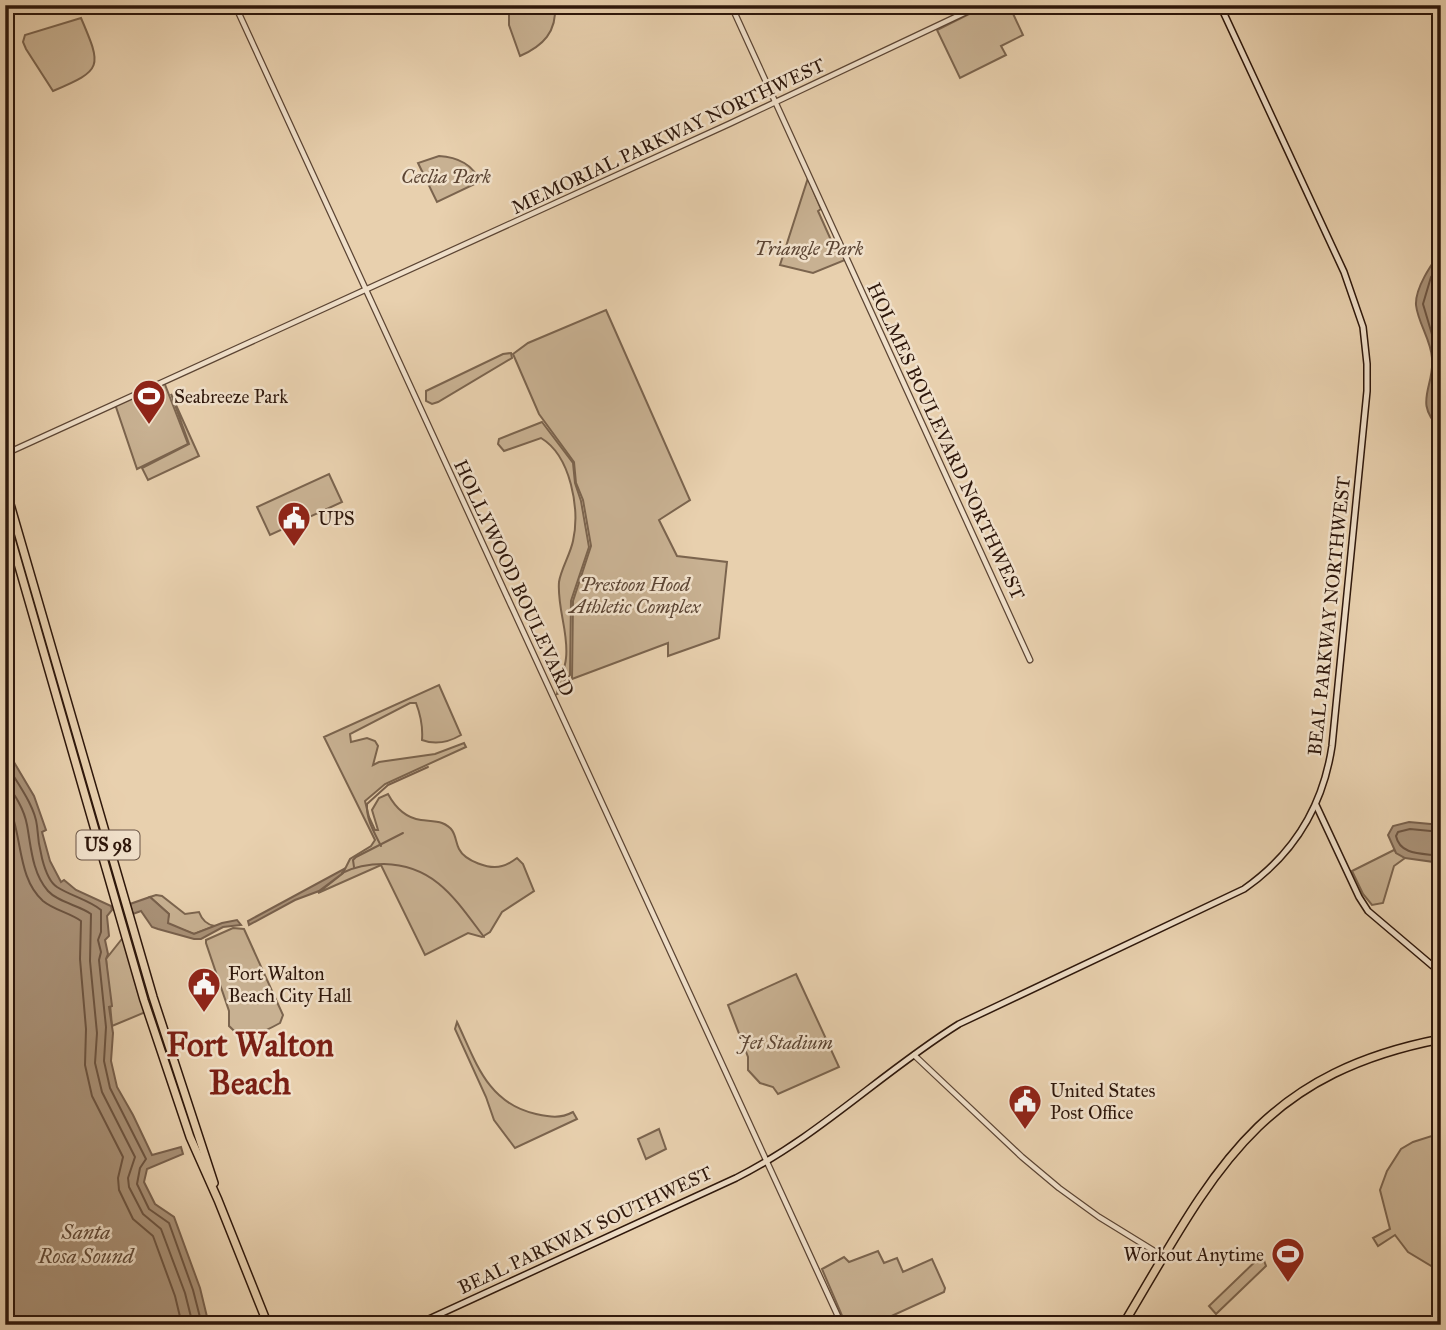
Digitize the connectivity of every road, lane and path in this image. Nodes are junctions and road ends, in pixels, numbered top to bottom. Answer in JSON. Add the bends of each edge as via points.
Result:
{"nodes":[{"id":1,"x":235,"y":5,"type":"edge"},
{"id":2,"x":731,"y":5,"type":"edge"},
{"id":3,"x":981,"y":5,"type":"edge"},
{"id":4,"x":1220,"y":5,"type":"edge"},
{"id":5,"x":776,"y":102,"type":"junction"},
{"id":6,"x":366,"y":290,"type":"junction"},
{"id":7,"x":5,"y":454,"type":"edge"},
{"id":8,"x":5,"y":487,"type":"edge"},
{"id":9,"x":5,"y":518,"type":"edge"},
{"id":10,"x":1030,"y":660,"type":"dead end"},
{"id":11,"x":1316,"y":805,"type":"junction"},
{"id":12,"x":110,"y":884,"type":"junction"},
{"id":13,"x":123,"y":895,"type":"junction"},
{"id":14,"x":1441,"y":973,"type":"edge"},
{"id":15,"x":153,"y":997,"type":"junction"},
{"id":16,"x":144,"y":1000,"type":"junction"},
{"id":17,"x":1441,"y":1039,"type":"edge"},
{"id":18,"x":913,"y":1054,"type":"junction"},
{"id":19,"x":767,"y":1162,"type":"junction"},
{"id":20,"x":218,"y":1200,"type":"junction"},
{"id":21,"x":1164,"y":1257,"type":"junction"},
{"id":22,"x":268,"y":1325,"type":"edge"},
{"id":23,"x":416,"y":1325,"type":"edge"},
{"id":24,"x":842,"y":1325,"type":"edge"},
{"id":25,"x":1123,"y":1325,"type":"edge"}],
"edges":[{"from":1,"to":6,"type":"street","name":"HOLLYWOOD BOULEVARD"},
{"from":2,"to":5,"type":"street","name":"HOLMES BOULEVARD NORTHWEST"},
{"from":3,"to":5,"type":"street","name":"MEMORIAL PARKWAY NORTHWEST"},
{"from":4,"to":11,"type":"main road","name":"BEAL PARKWAY NORTHWEST","via":[[1344,272],[1366,345],[1366,403],[1334,734]]},
{"from":5,"to":6,"type":"street","name":"MEMORIAL PARKWAY NORTHWEST"},
{"from":5,"to":10,"type":"street","name":"HOLMES BOULEVARD NORTHWEST"},
{"from":6,"to":7,"type":"street","name":"MEMORIAL PARKWAY NORTHWEST"},
{"from":6,"to":19,"type":"street","name":"HOLLYWOOD BOULEVARD"},
{"from":8,"to":13,"type":"highway","number":"US 98"},
{"from":9,"to":12,"type":"highway","number":"US 98"},
{"from":11,"to":14,"type":"main road","via":[[1368,911]]},
{"from":11,"to":18,"type":"main road","name":"BEAL PARKWAY NORTHWEST","via":[[1283,855],[1244,889],[980,1012]]},
{"from":12,"to":13,"type":"highway","via":[[117,895]]},
{"from":12,"to":16,"type":"highway","number":"US 98"},
{"from":13,"to":15,"type":"highway","number":"US 98"},
{"from":15,"to":16,"type":"highway"},
{"from":15,"to":20,"type":"highway","number":"US 98"},
{"from":16,"to":20,"type":"highway","number":"US 98","via":[[190,1137]]},
{"from":17,"to":21,"type":"highway","via":[[1353,1064],[1278,1108],[1220,1167]]},
{"from":18,"to":19,"type":"main road","name":"BEAL PARKWAY NORTHWEST"},
{"from":18,"to":21,"type":"street","via":[[1056,1186]]},
{"from":19,"to":23,"type":"main road","name":"BEAL PARKWAY SOUTHWEST"},
{"from":19,"to":24,"type":"street","name":"HOLLYWOOD BOULEVARD"},
{"from":20,"to":22,"type":"highway","number":"US 98"},
{"from":21,"to":25,"type":"highway"}]}
